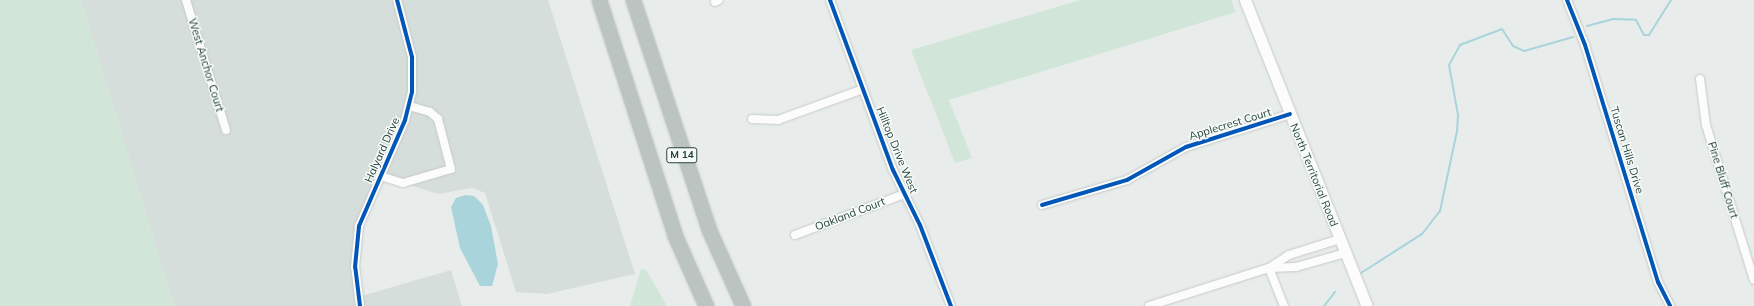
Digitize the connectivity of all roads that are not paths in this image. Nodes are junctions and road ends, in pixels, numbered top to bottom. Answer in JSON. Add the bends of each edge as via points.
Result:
{"nodes":[{"id":1,"x":186,"y":0,"type":"edge"},
{"id":2,"x":397,"y":0,"type":"edge"},
{"id":3,"x":599,"y":0,"type":"edge"},
{"id":4,"x":633,"y":0,"type":"edge"},
{"id":5,"x":830,"y":0,"type":"edge"},
{"id":6,"x":1245,"y":0,"type":"edge"},
{"id":7,"x":1566,"y":0,"type":"edge"},
{"id":8,"x":1700,"y":79,"type":"dead end"},
{"id":9,"x":863,"y":89,"type":"junction"},
{"id":10,"x":410,"y":106,"type":"junction"},
{"id":11,"x":1290,"y":114,"type":"junction"},
{"id":12,"x":752,"y":119,"type":"dead end"},
{"id":13,"x":226,"y":130,"type":"dead end"},
{"id":14,"x":380,"y":176,"type":"junction"},
{"id":15,"x":904,"y":194,"type":"junction"},
{"id":16,"x":1042,"y":205,"type":"dead end"},
{"id":17,"x":795,"y":235,"type":"dead end"},
{"id":18,"x":1340,"y":239,"type":"junction"},
{"id":19,"x":1345,"y":253,"type":"junction"},
{"id":20,"x":1269,"y":268,"type":"junction"},
{"id":21,"x":1754,"y":280,"type":"edge"},
{"id":22,"x":360,"y":306,"type":"edge"},
{"id":23,"x":706,"y":306,"type":"edge"},
{"id":24,"x":743,"y":306,"type":"edge"},
{"id":25,"x":951,"y":306,"type":"edge"},
{"id":26,"x":1149,"y":306,"type":"edge"},
{"id":27,"x":1284,"y":306,"type":"edge"},
{"id":28,"x":1367,"y":306,"type":"edge"},
{"id":29,"x":1670,"y":306,"type":"edge"}],
"edges":[{"from":1,"to":13,"type":"street","name":"West Anchor Court"},
{"from":2,"to":10,"type":"street","name":"Halyard Drive","via":[[412,57]]},
{"from":3,"to":23,"type":"highway","number":"M 14","via":[[675,236]]},
{"from":4,"to":24,"type":"highway","number":"M 14","via":[[709,230]]},
{"from":5,"to":9,"type":"street","name":"Hilltop Drive West"},
{"from":6,"to":11,"type":"main road","name":"North Territorial Road"},
{"from":7,"to":29,"type":"street","name":"Tuscan Hills Drive","via":[[1580,30],[1658,282]]},
{"from":8,"to":21,"type":"street","name":"Pine Bluff Court","via":[[1706,125]]},
{"from":9,"to":12,"type":"street","via":[[778,120]]},
{"from":9,"to":15,"type":"street","name":"Hilltop Drive West"},
{"from":10,"to":14,"type":"street","name":"Halyard Drive"},
{"from":10,"to":14,"type":"street","via":[[430,112],[438,119],[451,169],[403,183]]},
{"from":11,"to":16,"type":"street","name":"Applecrest Court","via":[[1186,147],[1127,180]]},
{"from":11,"to":18,"type":"main road","name":"North Territorial Road"},
{"from":14,"to":22,"type":"street","name":"Halyard Drive","via":[[357,237],[355,278]]},
{"from":15,"to":17,"type":"street","name":"Oakland Court"},
{"from":15,"to":25,"type":"street","name":"Hilltop Drive West"},
{"from":18,"to":19,"type":"main road","name":"North Territorial Road"},
{"from":18,"to":20,"type":"street","via":[[1289,255]]},
{"from":19,"to":20,"type":"street","via":[[1296,267]]},
{"from":19,"to":28,"type":"main road","name":"North Territorial Road"},
{"from":20,"to":26,"type":"street"},
{"from":20,"to":27,"type":"street"}]}
